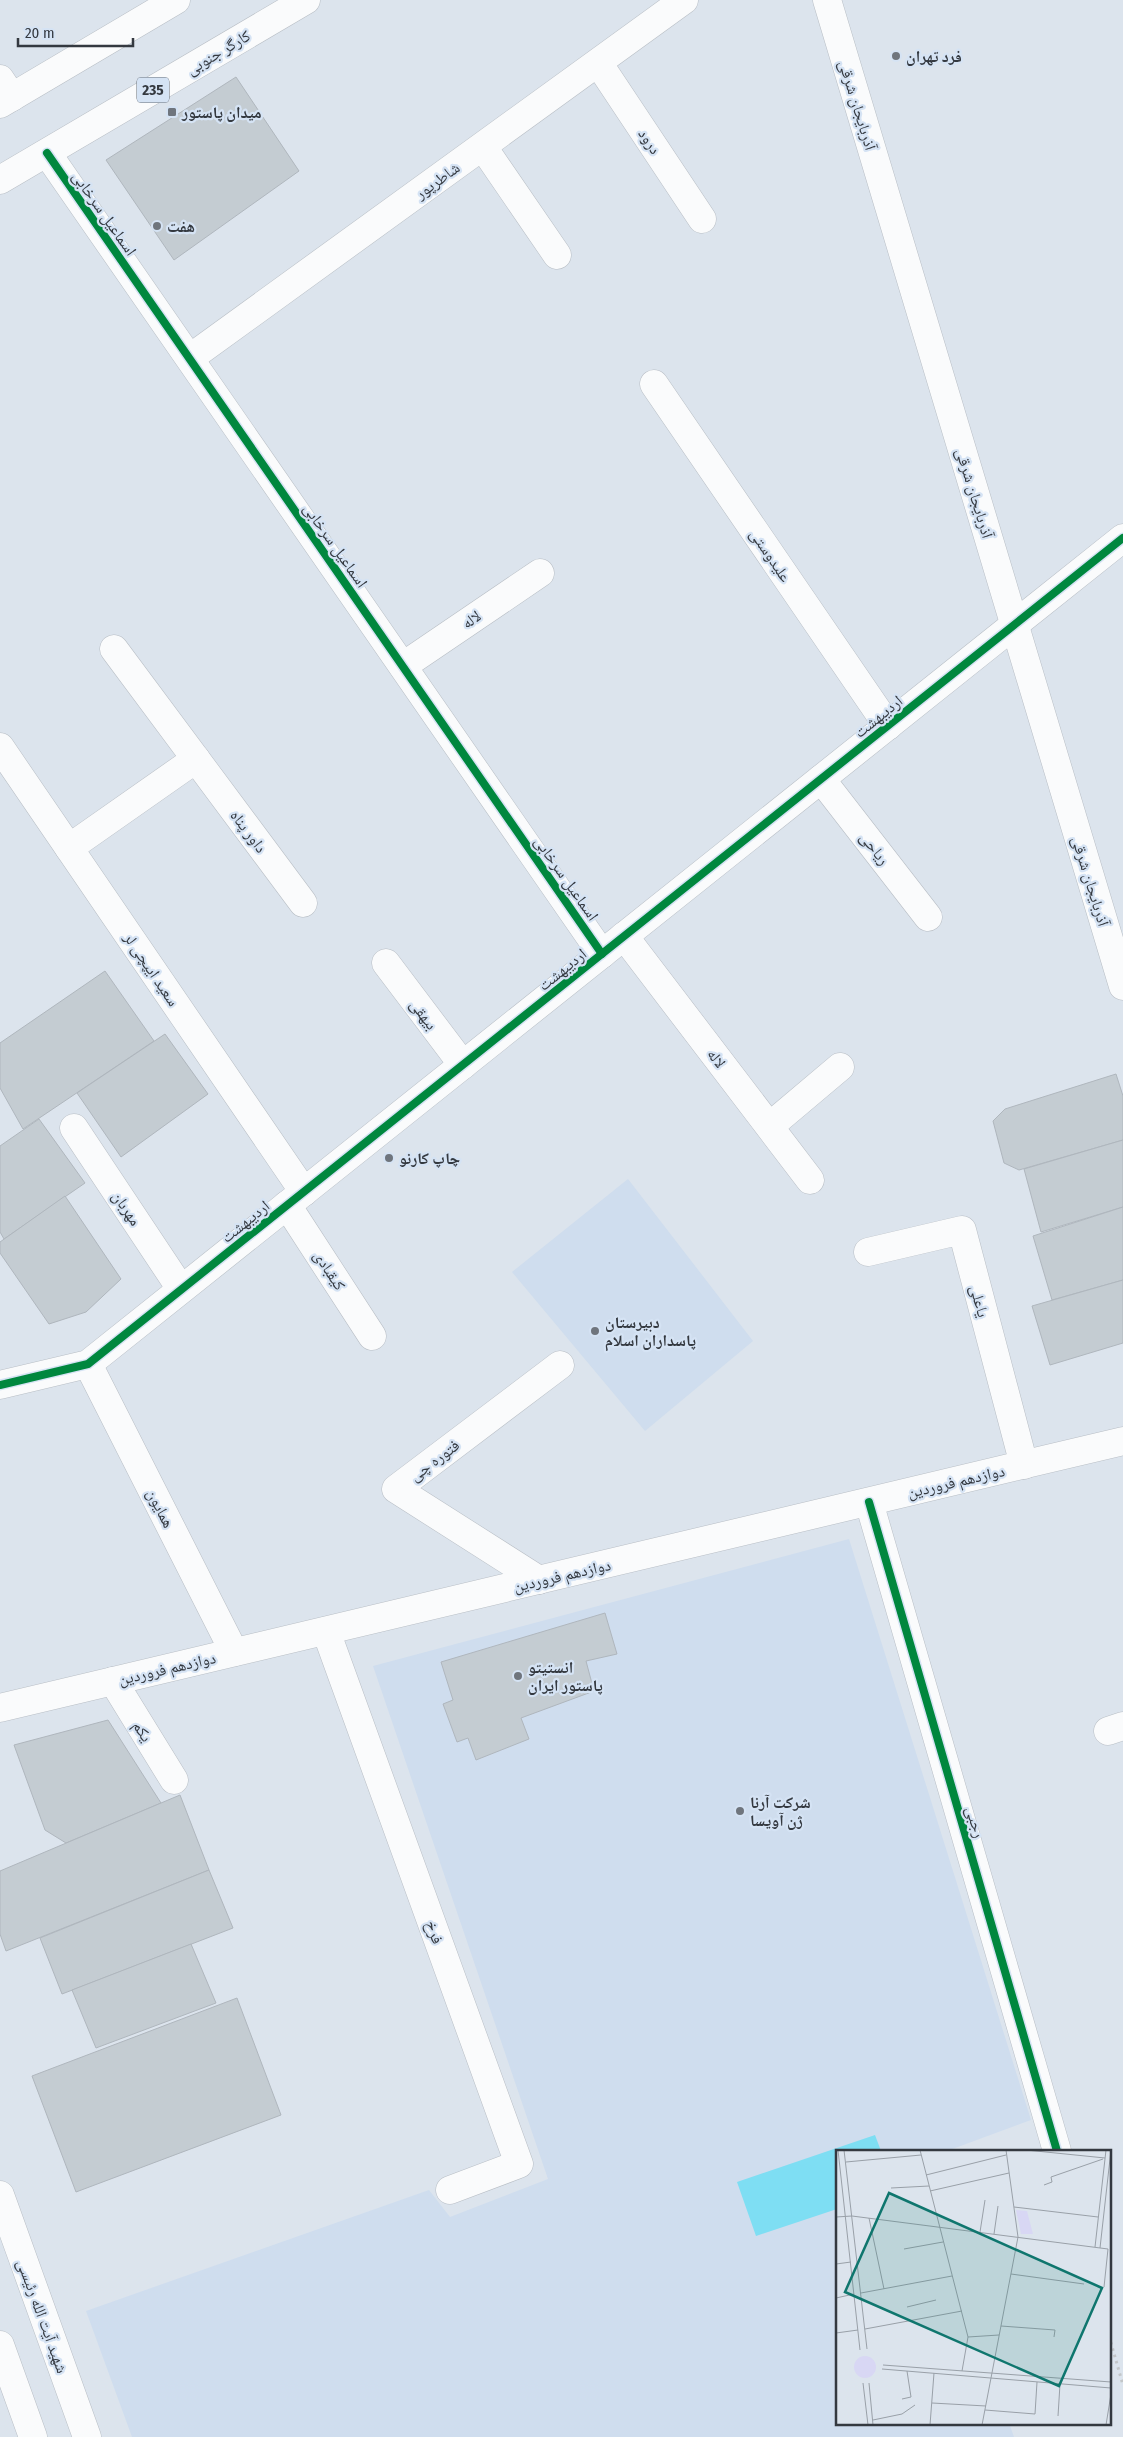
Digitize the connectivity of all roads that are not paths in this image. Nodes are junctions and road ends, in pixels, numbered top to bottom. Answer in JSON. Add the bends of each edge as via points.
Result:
{"nodes":[{"id":1,"x":176,"y":0,"type":"edge"},
{"id":2,"x":306,"y":0,"type":"edge"},
{"id":3,"x":684,"y":0,"type":"edge"},
{"id":4,"x":827,"y":0,"type":"edge"},
{"id":5,"x":599,"y":64,"type":"junction"},
{"id":6,"x":4,"y":93,"type":"edge"},
{"id":7,"x":483,"y":147,"type":"junction"},
{"id":8,"x":47,"y":153,"type":"junction"},
{"id":9,"x":0,"y":180,"type":"edge"},
{"id":10,"x":702,"y":219,"type":"dead end"},
{"id":11,"x":557,"y":255,"type":"dead end"},
{"id":12,"x":190,"y":358,"type":"junction"},
{"id":13,"x":654,"y":384,"type":"dead end"},
{"id":14,"x":1123,"y":538,"type":"edge"},
{"id":15,"x":540,"y":573,"type":"dead end"},
{"id":16,"x":1014,"y":624,"type":"junction"},
{"id":17,"x":114,"y":649,"type":"dead end"},
{"id":18,"x":403,"y":666,"type":"junction"},
{"id":19,"x":888,"y":726,"type":"junction"},
{"id":20,"x":0,"y":747,"type":"edge"},
{"id":21,"x":196,"y":759,"type":"junction"},
{"id":22,"x":822,"y":779,"type":"junction"},
{"id":23,"x":69,"y":848,"type":"junction"},
{"id":24,"x":303,"y":903,"type":"dead end"},
{"id":25,"x":928,"y":917,"type":"dead end"},
{"id":26,"x":624,"y":936,"type":"junction"},
{"id":27,"x":602,"y":954,"type":"junction"},
{"id":28,"x":386,"y":963,"type":"dead end"},
{"id":29,"x":1123,"y":986,"type":"edge"},
{"id":30,"x":463,"y":1065,"type":"junction"},
{"id":31,"x":840,"y":1066,"type":"dead end"},
{"id":32,"x":770,"y":1126,"type":"junction"},
{"id":33,"x":74,"y":1128,"type":"dead end"},
{"id":34,"x":810,"y":1180,"type":"dead end"},
{"id":35,"x":295,"y":1198,"type":"junction"},
{"id":36,"x":868,"y":1252,"type":"dead end"},
{"id":37,"x":181,"y":1289,"type":"junction"},
{"id":38,"x":372,"y":1336,"type":"dead end"},
{"id":39,"x":88,"y":1364,"type":"junction"},
{"id":40,"x":560,"y":1365,"type":"dead end"},
{"id":41,"x":0,"y":1385,"type":"edge"},
{"id":42,"x":1123,"y":1441,"type":"edge"},
{"id":43,"x":1024,"y":1465,"type":"junction"},
{"id":44,"x":869,"y":1502,"type":"junction"},
{"id":45,"x":539,"y":1580,"type":"junction"},
{"id":46,"x":326,"y":1631,"type":"junction"},
{"id":47,"x":234,"y":1652,"type":"junction"},
{"id":48,"x":113,"y":1681,"type":"junction"},
{"id":49,"x":0,"y":1708,"type":"edge"},
{"id":50,"x":174,"y":1780,"type":"dead end"},
{"id":51,"x":1057,"y":2150,"type":"edge"},
{"id":52,"x":450,"y":2190,"type":"dead end"},
{"id":53,"x":0,"y":2195,"type":"edge"},
{"id":54,"x":0,"y":2345,"type":"edge"},
{"id":55,"x":33,"y":2437,"type":"edge"},
{"id":56,"x":87,"y":2437,"type":"edge"}],
"edges":[{"from":1,"to":6,"type":"street"},
{"from":2,"to":8,"type":"street","name":"کارگر جنوبی","number":"235"},
{"from":3,"to":5,"type":"street","name":"شاطرپور"},
{"from":4,"to":16,"type":"street","name":"آذربایجان شرقی"},
{"from":5,"to":7,"type":"street","name":"شاطرپور"},
{"from":5,"to":10,"type":"street","name":"درود"},
{"from":7,"to":11,"type":"street"},
{"from":7,"to":12,"type":"street","name":"شاطرپور"},
{"from":8,"to":9,"type":"street","name":"کارگر جنوبی","number":"235"},
{"from":8,"to":12,"type":"street","name":"اسماعیل سرخابی"},
{"from":12,"to":18,"type":"street","name":"اسماعیل سرخابی"},
{"from":13,"to":19,"type":"street","name":"علیدوستی"},
{"from":14,"to":16,"type":"street","name":"اردیبهشت"},
{"from":15,"to":18,"type":"street","name":"لاله"},
{"from":16,"to":19,"type":"street","name":"اردیبهشت"},
{"from":16,"to":29,"type":"street","name":"آذربایجان شرقی"},
{"from":17,"to":21,"type":"street","name":"داور پناه"},
{"from":18,"to":27,"type":"street","name":"اسماعیل سرخابی"},
{"from":19,"to":22,"type":"street","name":"اردیبهشت"},
{"from":20,"to":23,"type":"street","name":"سعید ایپچی لر"},
{"from":21,"to":23,"type":"street"},
{"from":21,"to":24,"type":"street","name":"داور پناه"},
{"from":22,"to":25,"type":"street","name":"ریاحی"},
{"from":22,"to":26,"type":"street","name":"اردیبهشت"},
{"from":23,"to":35,"type":"street","name":"سعید ایپچی لر"},
{"from":26,"to":27,"type":"street","name":"اردیبهشت"},
{"from":26,"to":32,"type":"street","name":"لاله"},
{"from":27,"to":30,"type":"street","name":"اردیبهشت"},
{"from":28,"to":30,"type":"street","name":"بیهقی"},
{"from":30,"to":35,"type":"street","name":"اردیبهشت"},
{"from":31,"to":32,"type":"street"},
{"from":32,"to":34,"type":"street","name":"لاله"},
{"from":33,"to":37,"type":"street","name":"مهربان"},
{"from":35,"to":37,"type":"street","name":"اردیبهشت"},
{"from":35,"to":38,"type":"street","name":"کیقبادی"},
{"from":36,"to":43,"type":"street","name":"یاعلی","via":[[962,1230]]},
{"from":37,"to":39,"type":"street","name":"اردیبهشت"},
{"from":39,"to":41,"type":"street","name":"اردیبهشت"},
{"from":39,"to":47,"type":"street","name":"همایون"},
{"from":40,"to":45,"type":"street","name":"فتوره چی","via":[[396,1489]]},
{"from":42,"to":43,"type":"street","name":"دوازدهم فروردین"},
{"from":43,"to":44,"type":"street","name":"دوازدهم فروردین"},
{"from":44,"to":45,"type":"street","name":"دوازدهم فروردین"},
{"from":44,"to":51,"type":"street","name":"رجبی"},
{"from":45,"to":46,"type":"street","name":"دوازدهم فروردین"},
{"from":46,"to":47,"type":"street","name":"دوازدهم فروردین"},
{"from":46,"to":52,"type":"street","name":"فرخ","via":[[519,2164]]},
{"from":47,"to":48,"type":"street","name":"دوازدهم فروردین"},
{"from":48,"to":49,"type":"street","name":"دوازدهم فروردین"},
{"from":48,"to":50,"type":"street","name":"یکم"},
{"from":53,"to":56,"type":"street","name":"شهید آیت الله رئیسی"},
{"from":54,"to":55,"type":"street"}]}
